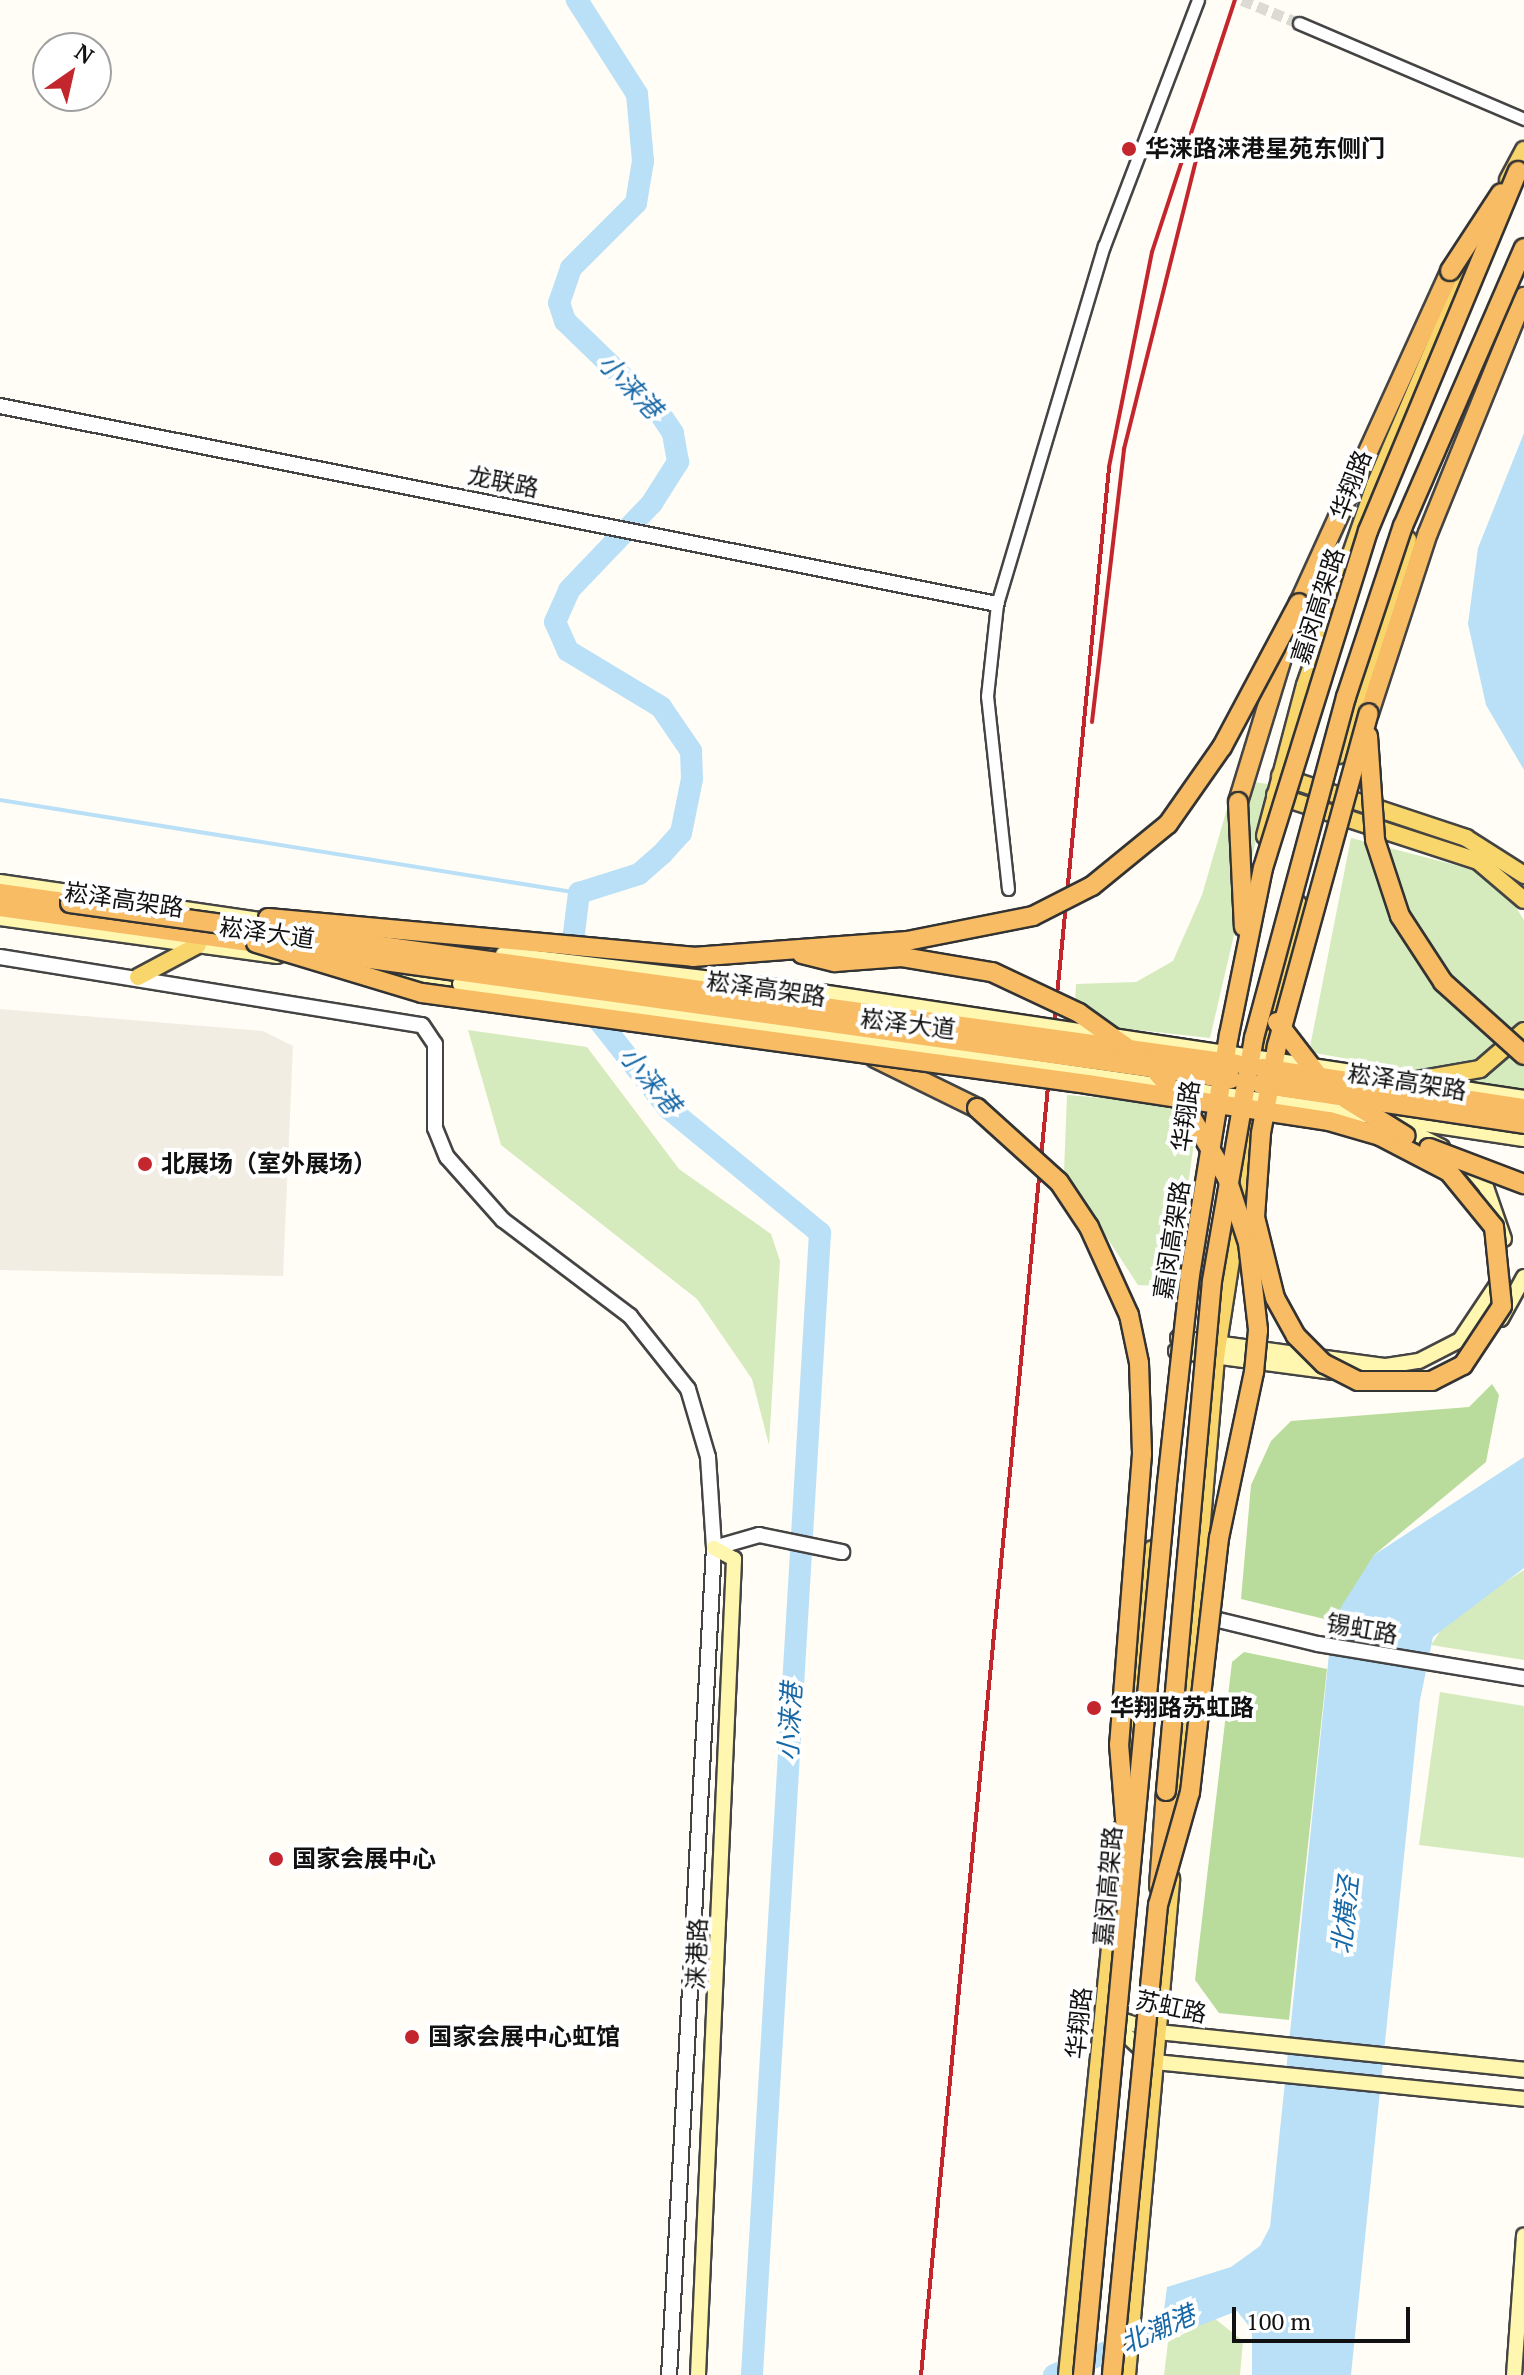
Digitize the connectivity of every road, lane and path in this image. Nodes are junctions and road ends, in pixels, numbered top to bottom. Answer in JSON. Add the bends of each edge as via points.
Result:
{"nodes":[{"id":1,"x":1198,"y":0,"type":"edge"},
{"id":2,"x":1299,"y":23,"type":"tunnel mouth"},
{"id":3,"x":1524,"y":119,"type":"edge"},
{"id":4,"x":1524,"y":150,"type":"edge"},
{"id":5,"x":1521,"y":166,"type":"edge"},
{"id":6,"x":1524,"y":248,"type":"edge"},
{"id":7,"x":1524,"y":271,"type":"edge"},
{"id":8,"x":1524,"y":297,"type":"edge"},
{"id":9,"x":0,"y":406,"type":"edge"},
{"id":10,"x":1299,"y":603,"type":"junction"},
{"id":11,"x":997,"y":604,"type":"junction"},
{"id":12,"x":1369,"y":713,"type":"junction"},
{"id":13,"x":1280,"y":776,"type":"junction"},
{"id":14,"x":1328,"y":791,"type":"junction"},
{"id":15,"x":1275,"y":795,"type":"junction"},
{"id":16,"x":1322,"y":811,"type":"junction"},
{"id":17,"x":1518,"y":880,"type":"edge"},
{"id":18,"x":0,"y":882,"type":"edge"},
{"id":19,"x":1008,"y":889,"type":"dead end"},
{"id":20,"x":0,"y":893,"type":"edge"},
{"id":21,"x":1524,"y":900,"type":"edge"},
{"id":22,"x":70,"y":903,"type":"junction"},
{"id":23,"x":0,"y":907,"type":"edge"},
{"id":24,"x":0,"y":918,"type":"edge"},
{"id":25,"x":256,"y":943,"type":"junction"},
{"id":26,"x":198,"y":945,"type":"junction"},
{"id":27,"x":802,"y":954,"type":"junction"},
{"id":28,"x":0,"y":957,"type":"edge"},
{"id":29,"x":138,"y":977,"type":"junction"},
{"id":30,"x":1524,"y":1031,"type":"edge"},
{"id":31,"x":1524,"y":1055,"type":"edge"},
{"id":32,"x":872,"y":1057,"type":"junction"},
{"id":33,"x":1413,"y":1081,"type":"junction"},
{"id":34,"x":1524,"y":1098,"type":"edge"},
{"id":35,"x":1524,"y":1108,"type":"edge"},
{"id":36,"x":1386,"y":1118,"type":"junction"},
{"id":37,"x":1524,"y":1124,"type":"edge"},
{"id":38,"x":1524,"y":1139,"type":"edge"},
{"id":39,"x":1524,"y":1184,"type":"edge"},
{"id":40,"x":1524,"y":1277,"type":"edge"},
{"id":41,"x":1177,"y":1345,"type":"junction"},
{"id":42,"x":1217,"y":1350,"type":"junction"},
{"id":43,"x":714,"y":1548,"type":"junction"},
{"id":44,"x":842,"y":1552,"type":"dead end"},
{"id":45,"x":1194,"y":1614,"type":"junction"},
{"id":46,"x":1524,"y":1678,"type":"edge"},
{"id":47,"x":1131,"y":1899,"type":"junction"},
{"id":48,"x":1158,"y":1905,"type":"junction"},
{"id":49,"x":1104,"y":2014,"type":"junction"},
{"id":50,"x":1158,"y":2032,"type":"junction"},
{"id":51,"x":1155,"y":2062,"type":"junction"},
{"id":52,"x":1524,"y":2070,"type":"edge"},
{"id":53,"x":1524,"y":2099,"type":"edge"},
{"id":54,"x":1524,"y":2235,"type":"edge"},
{"id":55,"x":1127,"y":2368,"type":"edge"},
{"id":56,"x":669,"y":2375,"type":"edge"},
{"id":57,"x":698,"y":2375,"type":"edge"},
{"id":58,"x":1067,"y":2375,"type":"edge"},
{"id":59,"x":1083,"y":2375,"type":"edge"},
{"id":60,"x":1112,"y":2375,"type":"edge"},
{"id":61,"x":1514,"y":2375,"type":"edge"}],
"edges":[{"from":1,"to":11,"type":"street","via":[[1104,246]]},
{"from":2,"to":3,"type":"street"},
{"from":4,"to":13,"type":"main road","name":"华翔路","via":[[1375,485]]},
{"from":5,"to":10,"type":"highway","bridge":true,"via":[[1450,271]]},
{"from":5,"to":47,"type":"highway","name":"嘉闵高架路","bridge":true,"via":[[1368,531],[1263,868],[1190,1275]]},
{"from":6,"to":48,"type":"highway","name":"嘉闵高架路","bridge":true,"via":[[1403,526],[1346,697],[1254,1038],[1212,1281]]},
{"from":7,"to":14,"type":"main road","via":[[1416,514]]},
{"from":8,"to":12,"type":"highway","via":[[1428,533]]},
{"from":9,"to":11,"type":"street","name":"龙联路"},
{"from":10,"to":27,"type":"highway","bridge":true,"via":[[1200,782],[1168,824],[1116,869],[1033,916]]},
{"from":10,"to":39,"type":"highway","bridge":true,"via":[[1238,802],[1246,951],[1261,989],[1301,1056],[1354,1105],[1436,1151]]},
{"from":11,"to":19,"type":"street","via":[[987,696]]},
{"from":12,"to":31,"type":"highway","bridge":true,"via":[[1370,808],[1400,916],[1443,982]]},
{"from":12,"to":32,"type":"highway","bridge":true,"via":[[1280,1031],[1274,1061],[1266,1104],[1264,1118],[1261,1133],[1255,1217],[1275,1298],[1296,1336],[1324,1364],[1358,1381],[1391,1386],[1432,1381],[1463,1365],[1502,1306],[1494,1227],[1476,1198],[1418,1152],[1329,1121],[1269,1112],[1253,1109],[1087,1084]]},
{"from":13,"to":14,"type":"main road"},
{"from":13,"to":15,"type":"main road","name":"华翔路"},
{"from":14,"to":16,"type":"main road"},
{"from":14,"to":17,"type":"main road","via":[[1466,838]]},
{"from":15,"to":16,"type":"main road"},
{"from":15,"to":41,"type":"main road","name":"华翔路","via":[[1222,1036]]},
{"from":16,"to":17,"type":"main road","via":[[1478,861]]},
{"from":16,"to":42,"type":"main road","via":[[1241,1168]]},
{"from":17,"to":21,"type":"main road"},
{"from":18,"to":33,"type":"main road","name":"崧泽大道","bridge":true,"via":[[470,950],[821,992]]},
{"from":20,"to":22,"type":"highway","name":"崧泽高架路"},
{"from":22,"to":27,"type":"highway","bridge":true,"via":[[431,928],[620,953]]},
{"from":22,"to":35,"type":"highway","name":"崧泽高架路","bridge":true,"via":[[817,1002]]},
{"from":23,"to":25,"type":"highway","name":"崧泽高架路"},
{"from":24,"to":26,"type":"main road","name":"崧泽大道"},
{"from":25,"to":32,"type":"highway","bridge":true,"via":[[422,993]]},
{"from":25,"to":37,"type":"highway","name":"崧泽高架路","bridge":true},
{"from":26,"to":29,"type":"main road"},
{"from":26,"to":36,"type":"main road","name":"崧泽大道","bridge":true},
{"from":27,"to":48,"type":"highway","bridge":true,"via":[[835,962],[902,957],[992,972],[1079,1013],[1150,1064],[1185,1106],[1238,1204],[1255,1285],[1254,1372],[1219,1538],[1190,1792]]},
{"from":28,"to":29,"type":"street"},
{"from":29,"to":43,"type":"street","via":[[404,1018],[432,1033],[435,1128],[447,1157],[503,1220],[630,1316],[688,1389],[708,1457]]},
{"from":30,"to":33,"type":"main road","bridge":true,"via":[[1480,1069]]},
{"from":32,"to":47,"type":"highway","bridge":true,"via":[[977,1108],[1019,1140],[1089,1227],[1129,1315],[1144,1411],[1119,1744]]},
{"from":33,"to":34,"type":"main road","name":"崧泽大道","bridge":true},
{"from":36,"to":38,"type":"main road","name":"崧泽大道"},
{"from":36,"to":42,"type":"main road","bridge":true,"via":[[1461,1157],[1498,1212],[1505,1262],[1479,1321],[1446,1349],[1386,1366]]},
{"from":40,"to":42,"type":"main road","bridge":true,"via":[[1490,1333],[1451,1365],[1386,1379]]},
{"from":41,"to":42,"type":"main road"},
{"from":41,"to":49,"type":"main road","name":"华翔路"},
{"from":42,"to":45,"type":"main road"},
{"from":43,"to":44,"type":"street","via":[[759,1535]]},
{"from":43,"to":56,"type":"street"},
{"from":43,"to":57,"type":"main road","name":"涞港路","via":[[734,1559]]},
{"from":45,"to":46,"type":"street","name":"锡虹路","via":[[1318,1644]]},
{"from":45,"to":50,"type":"main road"},
{"from":47,"to":59,"type":"highway","name":"嘉闵高架路","bridge":true},
{"from":48,"to":60,"type":"highway","name":"嘉闵高架路","bridge":true},
{"from":49,"to":50,"type":"main road","name":"苏虹路"},
{"from":49,"to":51,"type":"main road","name":"苏虹路"},
{"from":49,"to":58,"type":"main road","name":"华翔路"},
{"from":50,"to":51,"type":"main road"},
{"from":50,"to":52,"type":"main road","name":"苏虹路"},
{"from":51,"to":53,"type":"main road"},
{"from":51,"to":55,"type":"main road"},
{"from":54,"to":61,"type":"main road"}]}
